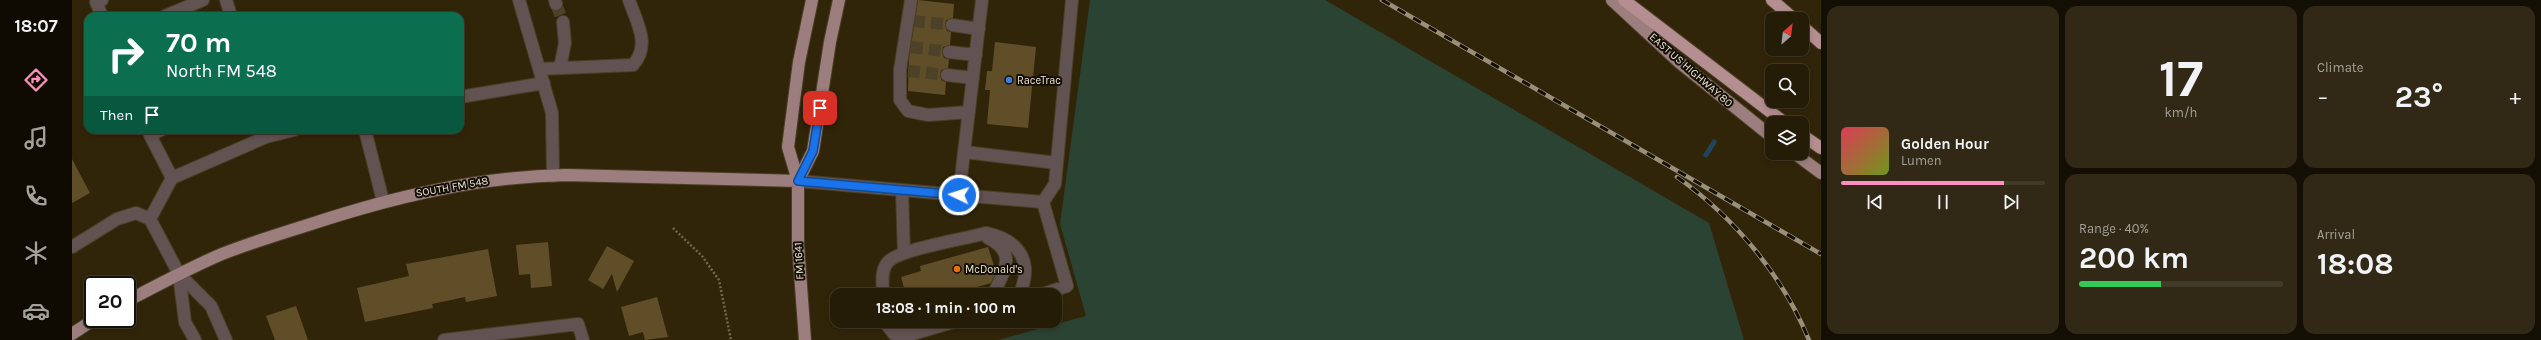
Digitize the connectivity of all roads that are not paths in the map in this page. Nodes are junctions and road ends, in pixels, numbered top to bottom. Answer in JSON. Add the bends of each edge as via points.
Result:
{"nodes":[{"id":1,"x":102,"y":0,"type":"edge"},
{"id":2,"x":203,"y":0,"type":"edge"},
{"id":3,"x":226,"y":0,"type":"edge"},
{"id":4,"x":520,"y":0,"type":"edge"},
{"id":5,"x":629,"y":0,"type":"edge"},
{"id":6,"x":812,"y":0,"type":"edge"},
{"id":7,"x":839,"y":0,"type":"edge"},
{"id":8,"x":911,"y":0,"type":"edge"},
{"id":9,"x":982,"y":0,"type":"edge"},
{"id":10,"x":1072,"y":0,"type":"edge"},
{"id":11,"x":1612,"y":0,"type":"edge"},
{"id":12,"x":1624,"y":0,"type":"edge"},
{"id":13,"x":1772,"y":0,"type":"edge"},
{"id":14,"x":100,"y":12,"type":"edge"},
{"id":15,"x":174,"y":12,"type":"edge"},
{"id":16,"x":230,"y":12,"type":"edge"},
{"id":17,"x":1786,"y":12,"type":"edge"},
{"id":18,"x":563,"y":22,"type":"tunnel mouth"},
{"id":19,"x":952,"y":25,"type":"tunnel mouth"},
{"id":20,"x":979,"y":28,"type":"junction"},
{"id":21,"x":1809,"y":32,"type":"edge"},
{"id":22,"x":1821,"y":43,"type":"edge"},
{"id":23,"x":949,"y":52,"type":"tunnel mouth"},
{"id":24,"x":976,"y":55,"type":"junction"},
{"id":25,"x":560,"y":68,"type":"junction"},
{"id":26,"x":539,"y":69,"type":"junction"},
{"id":27,"x":947,"y":74,"type":"tunnel mouth"},
{"id":28,"x":973,"y":78,"type":"junction"},
{"id":29,"x":544,"y":83,"type":"junction"},
{"id":30,"x":464,"y":96,"type":"edge"},
{"id":31,"x":969,"y":112,"type":"junction"},
{"id":32,"x":1776,"y":116,"type":"edge"},
{"id":33,"x":1765,"y":131,"type":"edge"},
{"id":34,"x":149,"y":134,"type":"edge"},
{"id":35,"x":265,"y":134,"type":"edge"},
{"id":36,"x":366,"y":134,"type":"edge"},
{"id":37,"x":1809,"y":140,"type":"edge"},
{"id":38,"x":1821,"y":148,"type":"edge"},
{"id":39,"x":964,"y":152,"type":"junction"},
{"id":40,"x":1803,"y":160,"type":"edge"},
{"id":41,"x":1057,"y":163,"type":"junction"},
{"id":42,"x":1821,"y":173,"type":"edge"},
{"id":43,"x":553,"y":176,"type":"junction"},
{"id":44,"x":172,"y":178,"type":"junction"},
{"id":45,"x":798,"y":181,"type":"junction"},
{"id":46,"x":902,"y":190,"type":"junction"},
{"id":47,"x":959,"y":195,"type":"junction"},
{"id":48,"x":383,"y":201,"type":"junction"},
{"id":49,"x":1043,"y":202,"type":"junction"},
{"id":50,"x":150,"y":219,"type":"junction"},
{"id":51,"x":981,"y":234,"type":"junction"},
{"id":52,"x":72,"y":248,"type":"edge"},
{"id":53,"x":904,"y":253,"type":"junction"},
{"id":54,"x":178,"y":274,"type":"junction"},
{"id":55,"x":883,"y":288,"type":"edge"},
{"id":56,"x":996,"y":288,"type":"edge"},
{"id":57,"x":1021,"y":288,"type":"edge"},
{"id":58,"x":1060,"y":288,"type":"edge"},
{"id":59,"x":136,"y":296,"type":"edge"},
{"id":60,"x":84,"y":326,"type":"edge"},
{"id":61,"x":889,"y":328,"type":"edge"},
{"id":62,"x":933,"y":328,"type":"edge"},
{"id":63,"x":72,"y":334,"type":"edge"},
{"id":64,"x":195,"y":340,"type":"edge"},
{"id":65,"x":226,"y":340,"type":"edge"},
{"id":66,"x":444,"y":340,"type":"edge"},
{"id":67,"x":583,"y":340,"type":"edge"},
{"id":68,"x":805,"y":340,"type":"edge"}],
"edges":[{"from":1,"to":14,"type":"street","via":[[96,2]]},
{"from":2,"to":15,"type":"street"},
{"from":3,"to":16,"type":"street"},
{"from":4,"to":26,"type":"street"},
{"from":5,"to":25,"type":"street","via":[[644,44],[640,57],[633,65]]},
{"from":6,"to":45,"type":"main road","via":[[799,62],[788,147]]},
{"from":7,"to":45,"type":"main road","via":[[813,151]]},
{"from":8,"to":31,"type":"street","via":[[900,100],[908,111],[928,115]]},
{"from":9,"to":20,"type":"street"},
{"from":10,"to":41,"type":"street"},
{"from":11,"to":33,"type":"main road","name":"EAST US HIGHWAY 80","via":[[1680,62]]},
{"from":12,"to":32,"type":"highway"},
{"from":13,"to":17,"type":"highway"},
{"from":18,"to":25,"type":"street","via":[[565,44]]},
{"from":19,"to":20,"type":"street"},
{"from":20,"to":24,"type":"street"},
{"from":21,"to":22,"type":"highway"},
{"from":23,"to":24,"type":"street"},
{"from":24,"to":28,"type":"street"},
{"from":25,"to":26,"type":"street"},
{"from":26,"to":29,"type":"street"},
{"from":27,"to":28,"type":"street"},
{"from":28,"to":31,"type":"street"},
{"from":29,"to":30,"type":"street"},
{"from":29,"to":43,"type":"street","via":[[552,113]]},
{"from":31,"to":39,"type":"street"},
{"from":34,"to":44,"type":"street"},
{"from":35,"to":44,"type":"street"},
{"from":36,"to":48,"type":"street"},
{"from":37,"to":38,"type":"highway"},
{"from":39,"to":41,"type":"street"},
{"from":39,"to":47,"type":"street"},
{"from":40,"to":42,"type":"main road"},
{"from":41,"to":49,"type":"street","via":[[1055,184]]},
{"from":43,"to":45,"type":"main road","name":"SOUTH FM 548"},
{"from":43,"to":48,"type":"main road","name":"SOUTH FM 548","via":[[469,183]]},
{"from":44,"to":50,"type":"street"},
{"from":45,"to":46,"type":"street"},
{"from":45,"to":68,"type":"main road","name":"FM 1641","number":"FM 1641","via":[[798,245]]},
{"from":46,"to":47,"type":"street"},
{"from":46,"to":53,"type":"street"},
{"from":47,"to":49,"type":"street"},
{"from":48,"to":54,"type":"main road","name":"SOUTH FM 548","via":[[259,241]]},
{"from":49,"to":58,"type":"street","via":[[1066,286]]},
{"from":50,"to":52,"type":"street","via":[[136,213],[117,219]]},
{"from":50,"to":54,"type":"street"},
{"from":51,"to":53,"type":"street"},
{"from":51,"to":56,"type":"street","via":[[996,242],[1005,251],[1007,258],[1006,267]]},
{"from":51,"to":57,"type":"street","via":[[999,236],[1020,251],[1027,272]]},
{"from":53,"to":55,"type":"street","via":[[888,262],[882,275]]},
{"from":54,"to":59,"type":"main road","name":"SOUTH FM 548"},
{"from":54,"to":64,"type":"street","via":[[186,322]]},
{"from":54,"to":65,"type":"street","via":[[211,306]]},
{"from":60,"to":63,"type":"main road"},
{"from":61,"to":62,"type":"street","via":[[894,334],[909,335]]},
{"from":66,"to":67,"type":"street","via":[[578,324]]}]}
